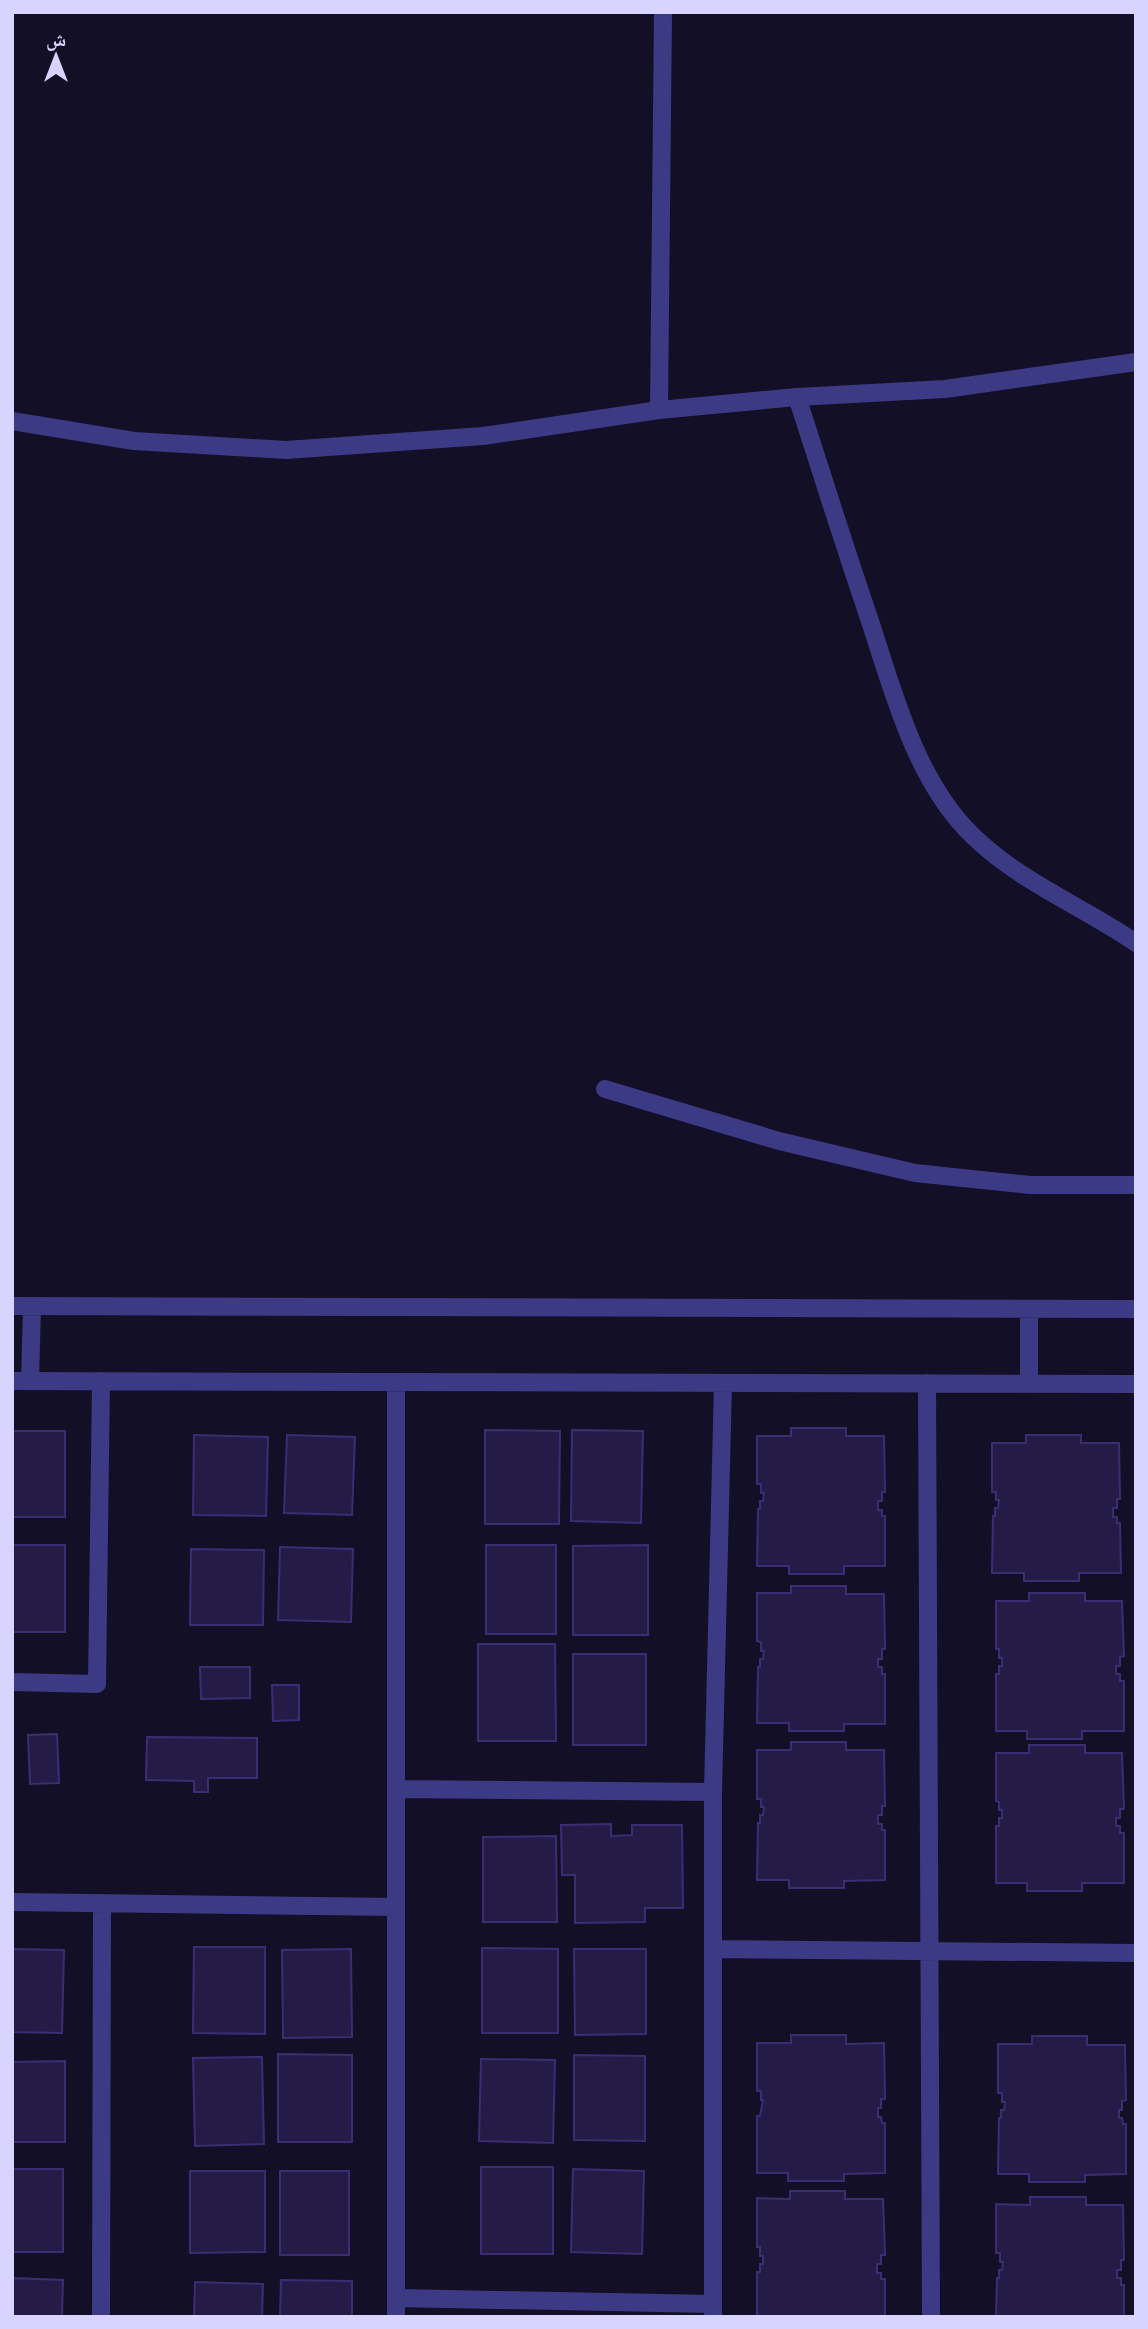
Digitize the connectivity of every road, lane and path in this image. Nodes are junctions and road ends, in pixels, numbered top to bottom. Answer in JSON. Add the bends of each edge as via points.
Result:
{"nodes":[{"id":1,"x":663,"y":12,"type":"edge"},
{"id":2,"x":1136,"y":362,"type":"edge"},
{"id":3,"x":797,"y":397,"type":"junction"},
{"id":4,"x":659,"y":410,"type":"junction"},
{"id":5,"x":12,"y":421,"type":"edge"},
{"id":6,"x":1136,"y":943,"type":"edge"},
{"id":7,"x":605,"y":1089,"type":"dead end"},
{"id":8,"x":1136,"y":1185,"type":"edge"},
{"id":9,"x":12,"y":1306,"type":"edge"},
{"id":10,"x":32,"y":1307,"type":"junction"},
{"id":11,"x":1029,"y":1309,"type":"junction"},
{"id":12,"x":1136,"y":1309,"type":"edge"},
{"id":13,"x":21,"y":1381,"type":"edge"},
{"id":14,"x":101,"y":1381,"type":"junction"},
{"id":15,"x":396,"y":1382,"type":"junction"},
{"id":16,"x":723,"y":1383,"type":"junction"},
{"id":17,"x":927,"y":1383,"type":"junction"},
{"id":18,"x":1029,"y":1384,"type":"junction"},
{"id":19,"x":1136,"y":1384,"type":"edge"},
{"id":20,"x":12,"y":1682,"type":"edge"},
{"id":21,"x":396,"y":1789,"type":"junction"},
{"id":22,"x":713,"y":1792,"type":"junction"},
{"id":23,"x":12,"y":1902,"type":"edge"},
{"id":24,"x":102,"y":1903,"type":"junction"},
{"id":25,"x":396,"y":1907,"type":"junction"},
{"id":26,"x":713,"y":1949,"type":"junction"},
{"id":27,"x":929,"y":1951,"type":"junction"},
{"id":28,"x":1136,"y":1952,"type":"edge"},
{"id":29,"x":396,"y":2298,"type":"junction"},
{"id":30,"x":713,"y":2311,"type":"edge"},
{"id":31,"x":102,"y":2317,"type":"edge"},
{"id":32,"x":396,"y":2317,"type":"edge"},
{"id":33,"x":930,"y":2317,"type":"edge"}],
"edges":[{"from":1,"to":4,"type":"street"},
{"from":2,"to":3,"type":"street","via":[[945,388]]},
{"from":3,"to":4,"type":"street"},
{"from":3,"to":6,"type":"street","via":[[881,653],[932,786],[972,835],[1029,881]]},
{"from":4,"to":5,"type":"street","via":[[483,436],[286,450],[134,440]]},
{"from":7,"to":8,"type":"street","via":[[779,1141],[915,1173],[1030,1185]]},
{"from":9,"to":10,"type":"street"},
{"from":10,"to":11,"type":"street"},
{"from":10,"to":13,"type":"street"},
{"from":11,"to":12,"type":"street"},
{"from":11,"to":18,"type":"street"},
{"from":13,"to":14,"type":"street"},
{"from":14,"to":15,"type":"street"},
{"from":14,"to":20,"type":"street","via":[[97,1684]]},
{"from":15,"to":16,"type":"street"},
{"from":15,"to":21,"type":"street"},
{"from":16,"to":17,"type":"street"},
{"from":16,"to":22,"type":"street"},
{"from":17,"to":18,"type":"street"},
{"from":17,"to":27,"type":"street"},
{"from":18,"to":19,"type":"street"},
{"from":21,"to":22,"type":"street"},
{"from":21,"to":25,"type":"street"},
{"from":22,"to":26,"type":"street"},
{"from":23,"to":24,"type":"street"},
{"from":24,"to":25,"type":"street"},
{"from":24,"to":31,"type":"street"},
{"from":25,"to":29,"type":"street"},
{"from":26,"to":27,"type":"street"},
{"from":26,"to":30,"type":"street"},
{"from":27,"to":28,"type":"street"},
{"from":27,"to":33,"type":"street"},
{"from":29,"to":30,"type":"street"},
{"from":29,"to":32,"type":"street"}]}
